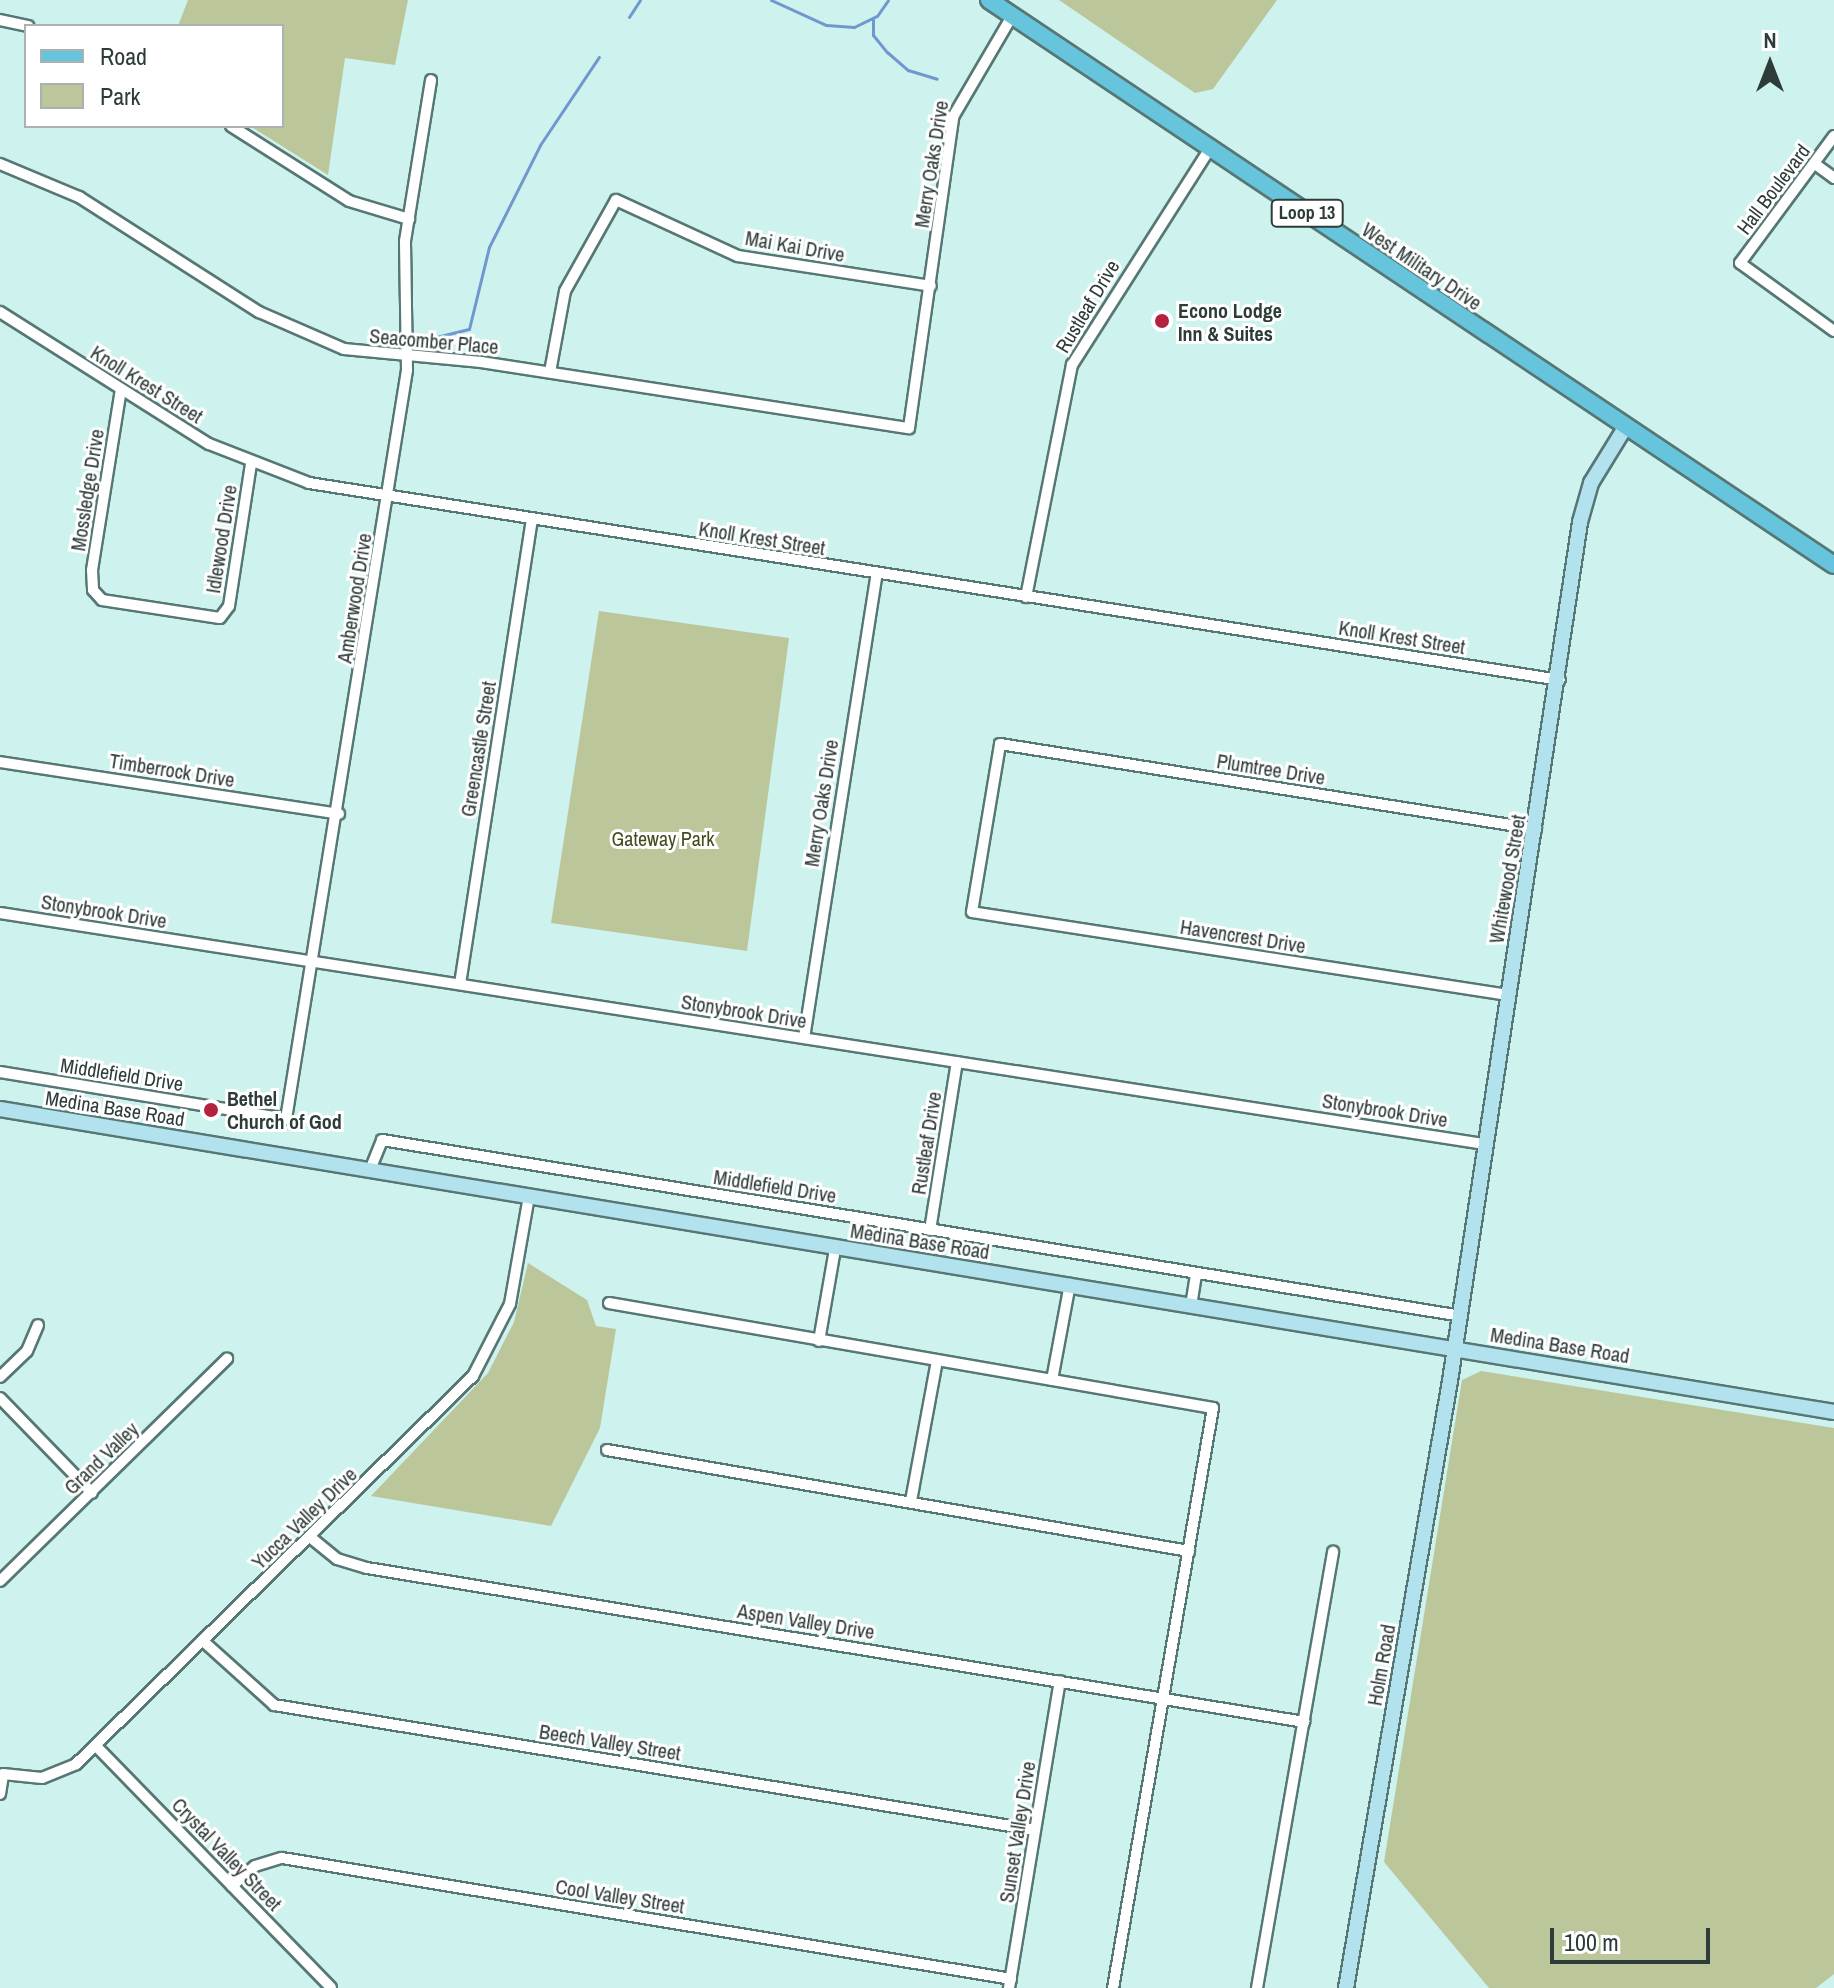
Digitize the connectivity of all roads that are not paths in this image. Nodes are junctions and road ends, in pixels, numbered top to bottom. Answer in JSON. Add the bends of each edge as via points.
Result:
{"nodes":[{"id":1,"x":989,"y":0,"type":"edge"},
{"id":2,"x":1012,"y":16,"type":"junction"},
{"id":3,"x":0,"y":20,"type":"edge"},
{"id":4,"x":24,"y":25,"type":"edge"},
{"id":5,"x":431,"y":80,"type":"dead end"},
{"id":6,"x":234,"y":128,"type":"edge"},
{"id":7,"x":1834,"y":136,"type":"edge"},
{"id":8,"x":1210,"y":148,"type":"junction"},
{"id":9,"x":0,"y":164,"type":"edge"},
{"id":10,"x":1815,"y":164,"type":"junction"},
{"id":11,"x":1834,"y":178,"type":"edge"},
{"id":12,"x":409,"y":219,"type":"junction"},
{"id":13,"x":931,"y":286,"type":"junction"},
{"id":14,"x":0,"y":312,"type":"edge"},
{"id":15,"x":1834,"y":331,"type":"edge"},
{"id":16,"x":408,"y":359,"type":"junction"},
{"id":17,"x":550,"y":372,"type":"junction"},
{"id":18,"x":121,"y":389,"type":"junction"},
{"id":19,"x":1626,"y":426,"type":"junction"},
{"id":20,"x":909,"y":428,"type":"joint"},
{"id":21,"x":251,"y":464,"type":"junction"},
{"id":22,"x":387,"y":498,"type":"junction"},
{"id":23,"x":532,"y":520,"type":"junction"},
{"id":24,"x":1834,"y":565,"type":"edge"},
{"id":25,"x":877,"y":574,"type":"junction"},
{"id":26,"x":1026,"y":597,"type":"junction"},
{"id":27,"x":220,"y":618,"type":"joint"},
{"id":28,"x":1560,"y":680,"type":"junction"},
{"id":29,"x":0,"y":762,"type":"edge"},
{"id":30,"x":339,"y":814,"type":"junction"},
{"id":31,"x":1536,"y":829,"type":"junction"},
{"id":32,"x":972,"y":912,"type":"joint"},
{"id":33,"x":0,"y":913,"type":"edge"},
{"id":34,"x":314,"y":961,"type":"junction"},
{"id":35,"x":460,"y":984,"type":"junction"},
{"id":36,"x":1508,"y":995,"type":"junction"},
{"id":37,"x":804,"y":1038,"type":"junction"},
{"id":38,"x":957,"y":1062,"type":"junction"},
{"id":39,"x":0,"y":1072,"type":"edge"},
{"id":40,"x":0,"y":1109,"type":"edge"},
{"id":41,"x":286,"y":1119,"type":"joint"},
{"id":42,"x":1483,"y":1144,"type":"junction"},
{"id":43,"x":370,"y":1170,"type":"junction"},
{"id":44,"x":529,"y":1196,"type":"junction"},
{"id":45,"x":930,"y":1230,"type":"junction"},
{"id":46,"x":835,"y":1249,"type":"junction"},
{"id":47,"x":1196,"y":1275,"type":"junction"},
{"id":48,"x":1070,"y":1284,"type":"junction"},
{"id":49,"x":609,"y":1303,"type":"dead end"},
{"id":50,"x":1191,"y":1306,"type":"junction"},
{"id":51,"x":1455,"y":1315,"type":"junction"},
{"id":52,"x":38,"y":1325,"type":"dead end"},
{"id":53,"x":819,"y":1341,"type":"junction"},
{"id":54,"x":1450,"y":1349,"type":"junction"},
{"id":55,"x":227,"y":1359,"type":"dead end"},
{"id":56,"x":937,"y":1361,"type":"junction"},
{"id":57,"x":0,"y":1377,"type":"edge"},
{"id":58,"x":1052,"y":1380,"type":"junction"},
{"id":59,"x":0,"y":1398,"type":"edge"},
{"id":60,"x":1834,"y":1412,"type":"edge"},
{"id":61,"x":607,"y":1450,"type":"dead end"},
{"id":62,"x":92,"y":1493,"type":"junction"},
{"id":63,"x":911,"y":1501,"type":"junction"},
{"id":64,"x":310,"y":1537,"type":"junction"},
{"id":65,"x":1189,"y":1551,"type":"junction"},
{"id":66,"x":1333,"y":1552,"type":"dead end"},
{"id":67,"x":0,"y":1581,"type":"edge"},
{"id":68,"x":203,"y":1641,"type":"junction"},
{"id":69,"x":1060,"y":1681,"type":"junction"},
{"id":70,"x":1164,"y":1699,"type":"junction"},
{"id":71,"x":1304,"y":1722,"type":"junction"},
{"id":72,"x":96,"y":1746,"type":"junction"},
{"id":73,"x":0,"y":1794,"type":"edge"},
{"id":74,"x":1035,"y":1830,"type":"junction"},
{"id":75,"x":232,"y":1886,"type":"junction"},
{"id":76,"x":1010,"y":1984,"type":"edge"},
{"id":77,"x":331,"y":1988,"type":"edge"},
{"id":78,"x":1113,"y":1988,"type":"edge"},
{"id":79,"x":1257,"y":1988,"type":"edge"},
{"id":80,"x":1346,"y":1988,"type":"edge"}],
"edges":[{"from":1,"to":2,"type":"main road","name":"West Military Drive","number":"Loop 13"},
{"from":2,"to":8,"type":"main road","name":"West Military Drive","number":"Loop 13"},
{"from":2,"to":13,"type":"street","name":"Merry Oaks Drive","via":[[969,80],[953,117]]},
{"from":3,"to":4,"type":"street"},
{"from":5,"to":12,"type":"street","name":"Amberwood Drive"},
{"from":6,"to":12,"type":"street","via":[[349,201]]},
{"from":7,"to":10,"type":"street","name":"Hall Boulevard"},
{"from":8,"to":19,"type":"main road","name":"West Military Drive","number":"Loop 13"},
{"from":8,"to":26,"type":"street","name":"Rustleaf Drive","via":[[1072,365]]},
{"from":9,"to":16,"type":"street","name":"Seacomber Place","via":[[79,197],[281,323],[344,349]]},
{"from":10,"to":11,"type":"street"},
{"from":10,"to":15,"type":"street","name":"Hall Boulevard","via":[[1740,263]]},
{"from":12,"to":16,"type":"street","name":"Amberwood Drive"},
{"from":13,"to":17,"type":"street","name":"Mai Kai Drive","via":[[738,256],[616,200],[565,291]]},
{"from":13,"to":20,"type":"street","name":"Merry Oaks Drive"},
{"from":14,"to":18,"type":"street","name":"Knoll Krest Street"},
{"from":16,"to":17,"type":"street","name":"Seacomber Place"},
{"from":16,"to":22,"type":"street","name":"Amberwood Drive"},
{"from":17,"to":20,"type":"street","name":"Seacomber Place"},
{"from":18,"to":21,"type":"street","name":"Knoll Krest Street"},
{"from":18,"to":27,"type":"street","name":"Mossledge Drive","via":[[92,570],[96,596]]},
{"from":19,"to":24,"type":"main road","name":"West Military Drive","number":"Loop 13"},
{"from":19,"to":28,"type":"street","name":"Whitewood Street","via":[[1584,506]]},
{"from":21,"to":22,"type":"street","name":"Knoll Krest Street"},
{"from":21,"to":27,"type":"street","name":"Idlewood Drive"},
{"from":22,"to":23,"type":"street","name":"Knoll Krest Street"},
{"from":22,"to":30,"type":"street","name":"Amberwood Drive"},
{"from":23,"to":25,"type":"street","name":"Knoll Krest Street"},
{"from":23,"to":35,"type":"street","name":"Greencastle Street"},
{"from":25,"to":26,"type":"street","name":"Knoll Krest Street"},
{"from":25,"to":37,"type":"street","name":"Merry Oaks Drive"},
{"from":26,"to":28,"type":"street","name":"Knoll Krest Street"},
{"from":28,"to":31,"type":"street","name":"Whitewood Street"},
{"from":29,"to":30,"type":"street","name":"Timberrock Drive"},
{"from":30,"to":34,"type":"street","name":"Amberwood Drive"},
{"from":31,"to":32,"type":"street","name":"Plumtree Drive","via":[[1000,744]]},
{"from":31,"to":36,"type":"street","name":"Whitewood Street"},
{"from":32,"to":36,"type":"street","name":"Havencrest Drive"},
{"from":33,"to":34,"type":"street","name":"Stonybrook Drive"},
{"from":34,"to":35,"type":"street","name":"Stonybrook Drive"},
{"from":34,"to":41,"type":"street","name":"Amberwood Drive"},
{"from":35,"to":37,"type":"street","name":"Stonybrook Drive"},
{"from":36,"to":42,"type":"street","name":"Whitewood Street"},
{"from":37,"to":38,"type":"street","name":"Stonybrook Drive"},
{"from":38,"to":42,"type":"street","name":"Stonybrook Drive"},
{"from":38,"to":45,"type":"street","name":"Rustleaf Drive"},
{"from":39,"to":41,"type":"street","name":"Middlefield Drive"},
{"from":40,"to":43,"type":"street","name":"Medina Base Road"},
{"from":42,"to":51,"type":"street","name":"Whitewood Street"},
{"from":43,"to":44,"type":"street","name":"Medina Base Road"},
{"from":43,"to":45,"type":"street","name":"Middlefield Drive","via":[[382,1140]]},
{"from":44,"to":46,"type":"street","name":"Medina Base Road"},
{"from":44,"to":64,"type":"street","name":"Yucca Valley Drive","via":[[510,1304],[487,1357]]},
{"from":45,"to":47,"type":"street","name":"Middlefield Drive"},
{"from":46,"to":48,"type":"street","name":"Medina Base Road"},
{"from":46,"to":53,"type":"street"},
{"from":47,"to":50,"type":"street"},
{"from":47,"to":51,"type":"street","name":"Middlefield Drive"},
{"from":48,"to":50,"type":"street","name":"Medina Base Road"},
{"from":48,"to":58,"type":"street"},
{"from":49,"to":53,"type":"street"},
{"from":50,"to":54,"type":"street","name":"Medina Base Road"},
{"from":51,"to":54,"type":"street","name":"Whitewood Street"},
{"from":52,"to":57,"type":"street","via":[[27,1351]]},
{"from":53,"to":56,"type":"street"},
{"from":54,"to":60,"type":"street","name":"Medina Base Road"},
{"from":54,"to":80,"type":"street","name":"Holm Road"},
{"from":55,"to":62,"type":"street","name":"Grand Valley"},
{"from":56,"to":58,"type":"street"},
{"from":56,"to":63,"type":"street"},
{"from":58,"to":65,"type":"street","via":[[1213,1408]]},
{"from":59,"to":62,"type":"street"},
{"from":61,"to":63,"type":"street"},
{"from":62,"to":67,"type":"street","name":"Grand Valley"},
{"from":63,"to":65,"type":"street"},
{"from":64,"to":68,"type":"street","name":"Yucca Valley Drive"},
{"from":64,"to":69,"type":"street","name":"Aspen Valley Drive","via":[[337,1559],[367,1568]]},
{"from":65,"to":70,"type":"street"},
{"from":66,"to":71,"type":"street"},
{"from":68,"to":72,"type":"street","name":"Yucca Valley Drive"},
{"from":68,"to":74,"type":"street","name":"Beech Valley Street","via":[[274,1705]]},
{"from":69,"to":70,"type":"street","name":"Aspen Valley Drive"},
{"from":69,"to":74,"type":"street","name":"Sunset Valley Drive"},
{"from":70,"to":71,"type":"street","name":"Aspen Valley Drive"},
{"from":70,"to":78,"type":"street"},
{"from":71,"to":79,"type":"street"},
{"from":72,"to":73,"type":"street","name":"Yucca Valley Drive","via":[[54,1776],[3,1774]]},
{"from":72,"to":75,"type":"street","name":"Crystal Valley Street"},
{"from":74,"to":76,"type":"street","name":"Sunset Valley Drive"},
{"from":75,"to":76,"type":"street","name":"Cool Valley Street","via":[[255,1866],[282,1858]]},
{"from":75,"to":77,"type":"street","name":"Crystal Valley Street"}]}
